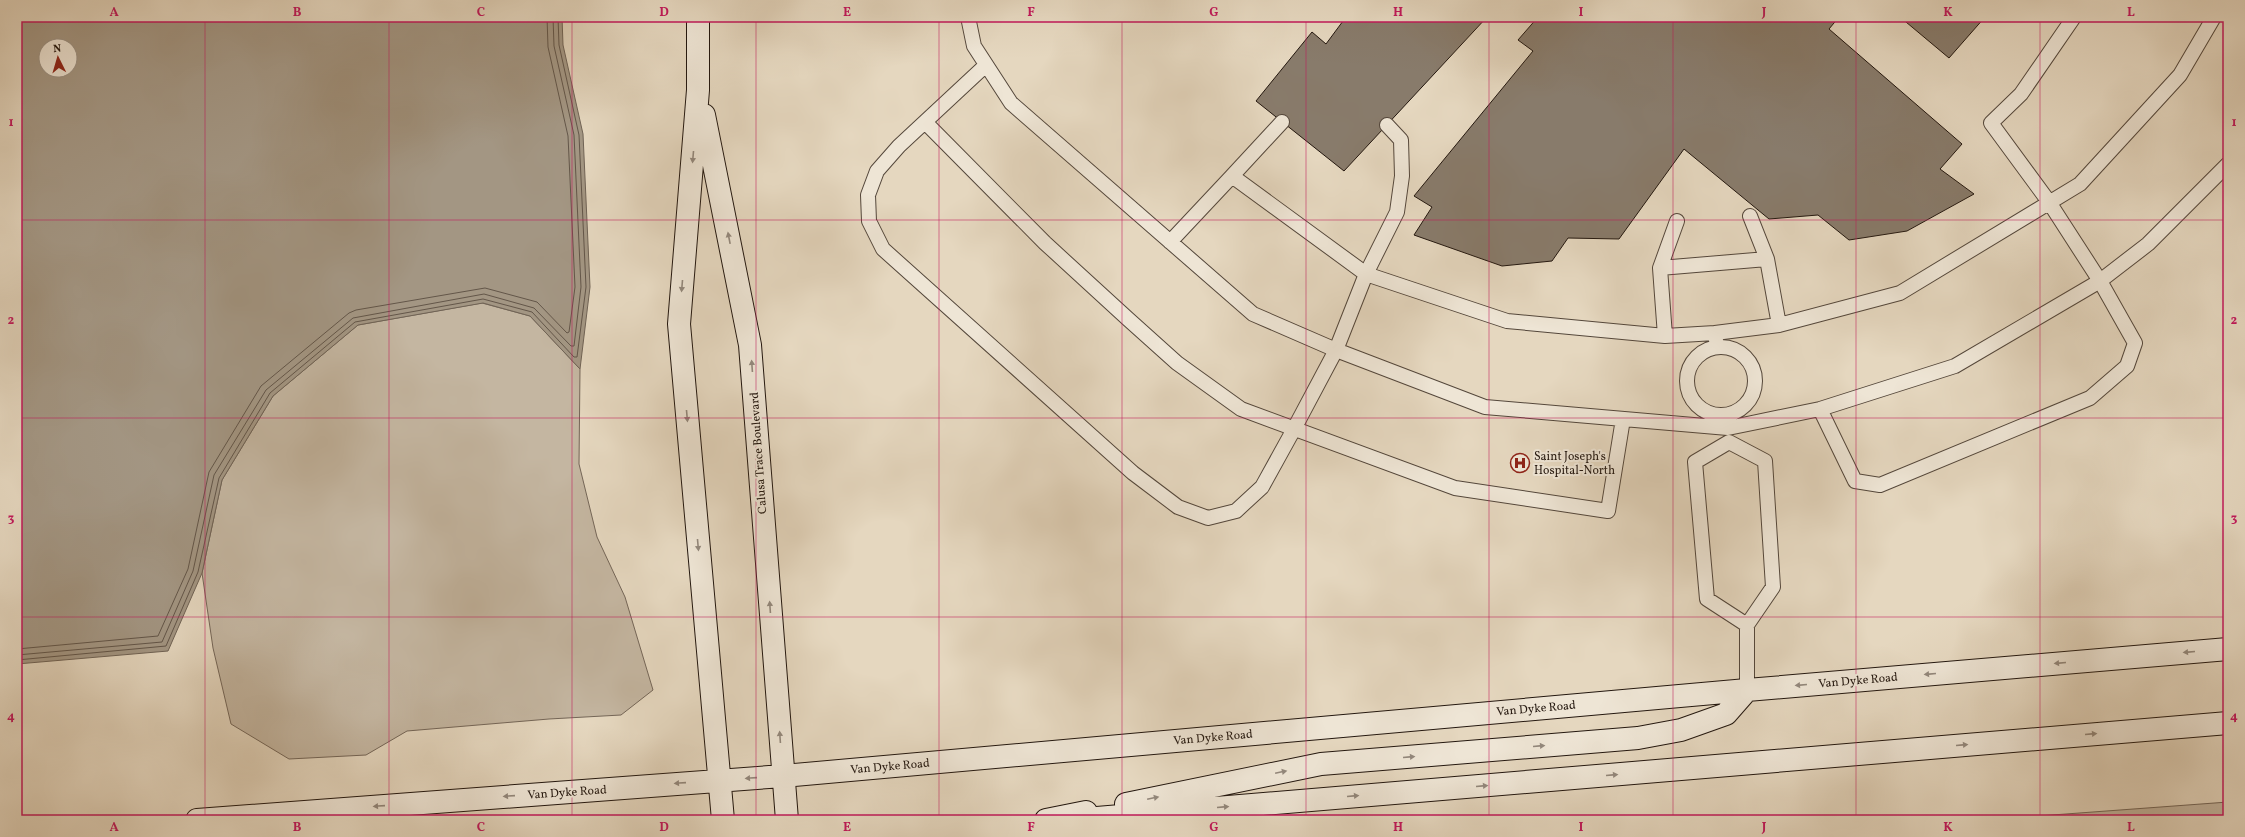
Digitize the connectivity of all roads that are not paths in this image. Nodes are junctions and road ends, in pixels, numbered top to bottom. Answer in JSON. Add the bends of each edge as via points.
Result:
{"nodes":[{"id":1,"x":698,"y":17,"type":"edge"},
{"id":2,"x":968,"y":17,"type":"edge"},
{"id":3,"x":2074,"y":17,"type":"edge"},
{"id":4,"x":2214,"y":17,"type":"edge"},
{"id":5,"x":986,"y":65,"type":"junction"},
{"id":6,"x":698,"y":90,"type":"junction"},
{"id":7,"x":925,"y":122,"type":"junction"},
{"id":8,"x":1282,"y":122,"type":"dead end"},
{"id":9,"x":1387,"y":125,"type":"dead end"},
{"id":10,"x":2228,"y":164,"type":"edge"},
{"id":11,"x":1232,"y":176,"type":"junction"},
{"id":12,"x":2049,"y":202,"type":"junction"},
{"id":13,"x":1750,"y":216,"type":"dead end"},
{"id":14,"x":1677,"y":221,"type":"dead end"},
{"id":15,"x":1170,"y":242,"type":"junction"},
{"id":16,"x":1767,"y":259,"type":"junction"},
{"id":17,"x":1660,"y":268,"type":"junction"},
{"id":18,"x":1366,"y":274,"type":"junction"},
{"id":19,"x":2100,"y":281,"type":"junction"},
{"id":20,"x":1778,"y":325,"type":"junction"},
{"id":21,"x":1665,"y":336,"type":"junction"},
{"id":22,"x":1716,"y":340,"type":"junction"},
{"id":23,"x":1336,"y":350,"type":"junction"},
{"id":24,"x":1820,"y":410,"type":"junction"},
{"id":25,"x":1623,"y":419,"type":"junction"},
{"id":26,"x":1728,"y":428,"type":"junction"},
{"id":27,"x":1294,"y":429,"type":"junction"},
{"id":28,"x":1747,"y":625,"type":"junction"},
{"id":29,"x":2228,"y":649,"type":"edge"},
{"id":30,"x":1747,"y":690,"type":"junction"},
{"id":31,"x":2228,"y":723,"type":"edge"},
{"id":32,"x":783,"y":776,"type":"junction"},
{"id":33,"x":719,"y":780,"type":"junction"},
{"id":34,"x":197,"y":820,"type":"edge"},
{"id":35,"x":723,"y":820,"type":"edge"},
{"id":36,"x":787,"y":820,"type":"edge"},
{"id":37,"x":1046,"y":820,"type":"edge"},
{"id":38,"x":1072,"y":820,"type":"edge"}],
"edges":[{"from":1,"to":6,"type":"main road","name":"Calusa Trace Boulevard"},
{"from":2,"to":5,"type":"lane","via":[[974,46]]},
{"from":3,"to":12,"type":"lane","via":[[2021,94],[1991,123]]},
{"from":4,"to":12,"type":"lane","via":[[2180,75],[2080,184]]},
{"from":5,"to":7,"type":"lane"},
{"from":5,"to":15,"type":"lane","via":[[1011,103]]},
{"from":32,"to":6,"type":"main road","name":"Calusa Trace Boulevard","one_way":true,"via":[[750,345]]},
{"from":6,"to":33,"type":"main road","name":"Calusa Trace Boulevard","one_way":true,"via":[[679,324]]},
{"from":7,"to":27,"type":"lane","via":[[1045,243],[1177,363],[1241,409]]},
{"from":7,"to":27,"type":"lane","via":[[877,171],[868,195],[868,221],[883,249],[1133,473],[1178,507],[1208,518],[1236,511],[1262,487]]},
{"from":8,"to":11,"type":"lane"},
{"from":9,"to":18,"type":"lane","via":[[1401,140],[1402,176],[1397,212]]},
{"from":10,"to":19,"type":"lane","via":[[2148,244]]},
{"from":11,"to":15,"type":"lane"},
{"from":11,"to":18,"type":"lane"},
{"from":12,"to":19,"type":"lane"},
{"from":12,"to":20,"type":"lane","via":[[1900,293]]},
{"from":13,"to":16,"type":"lane"},
{"from":14,"to":17,"type":"lane"},
{"from":15,"to":23,"type":"lane","via":[[1253,314]]},
{"from":16,"to":17,"type":"lane"},
{"from":16,"to":20,"type":"lane"},
{"from":17,"to":21,"type":"lane"},
{"from":18,"to":21,"type":"lane","via":[[1507,321]]},
{"from":18,"to":23,"type":"lane"},
{"from":19,"to":24,"type":"lane","via":[[1955,366]]},
{"from":19,"to":24,"type":"lane","via":[[2135,343],[2127,366],[2090,398],[1880,485],[1855,481]]},
{"from":20,"to":22,"type":"lane"},
{"from":21,"to":22,"type":"lane"},
{"from":22,"to":26,"type":"lane","via":[[1744,355],[1751,363],[1755,374],[1756,386],[1752,397]]},
{"from":22,"to":26,"type":"lane","via":[[1694,359],[1686,379],[1687,390],[1700,408]]},
{"from":23,"to":25,"type":"lane","via":[[1485,407]]},
{"from":23,"to":27,"type":"lane"},
{"from":24,"to":26,"type":"lane"},
{"from":25,"to":26,"type":"lane"},
{"from":25,"to":27,"type":"lane","via":[[1608,511],[1455,488]]},
{"from":26,"to":28,"type":"lane","via":[[1765,461],[1772,587]]},
{"from":26,"to":28,"type":"lane","via":[[1695,462],[1707,599]]},
{"from":28,"to":30,"type":"lane"},
{"from":29,"to":30,"type":"main road","name":"Van Dyke Road","one_way":true},
{"from":30,"to":32,"type":"main road","name":"Van Dyke Road"},
{"from":37,"to":30,"type":"main road","one_way":true,"via":[[1321,764],[1638,738],[1681,730],[1726,714]]},
{"from":38,"to":31,"type":"main road","one_way":true},
{"from":32,"to":33,"type":"main road","name":"Van Dyke Road","one_way":true},
{"from":32,"to":36,"type":"main road","name":"Calusa Trace Boulevard"},
{"from":33,"to":34,"type":"main road","name":"Van Dyke Road","one_way":true},
{"from":33,"to":35,"type":"main road","name":"Calusa Trace Boulevard"}]}
